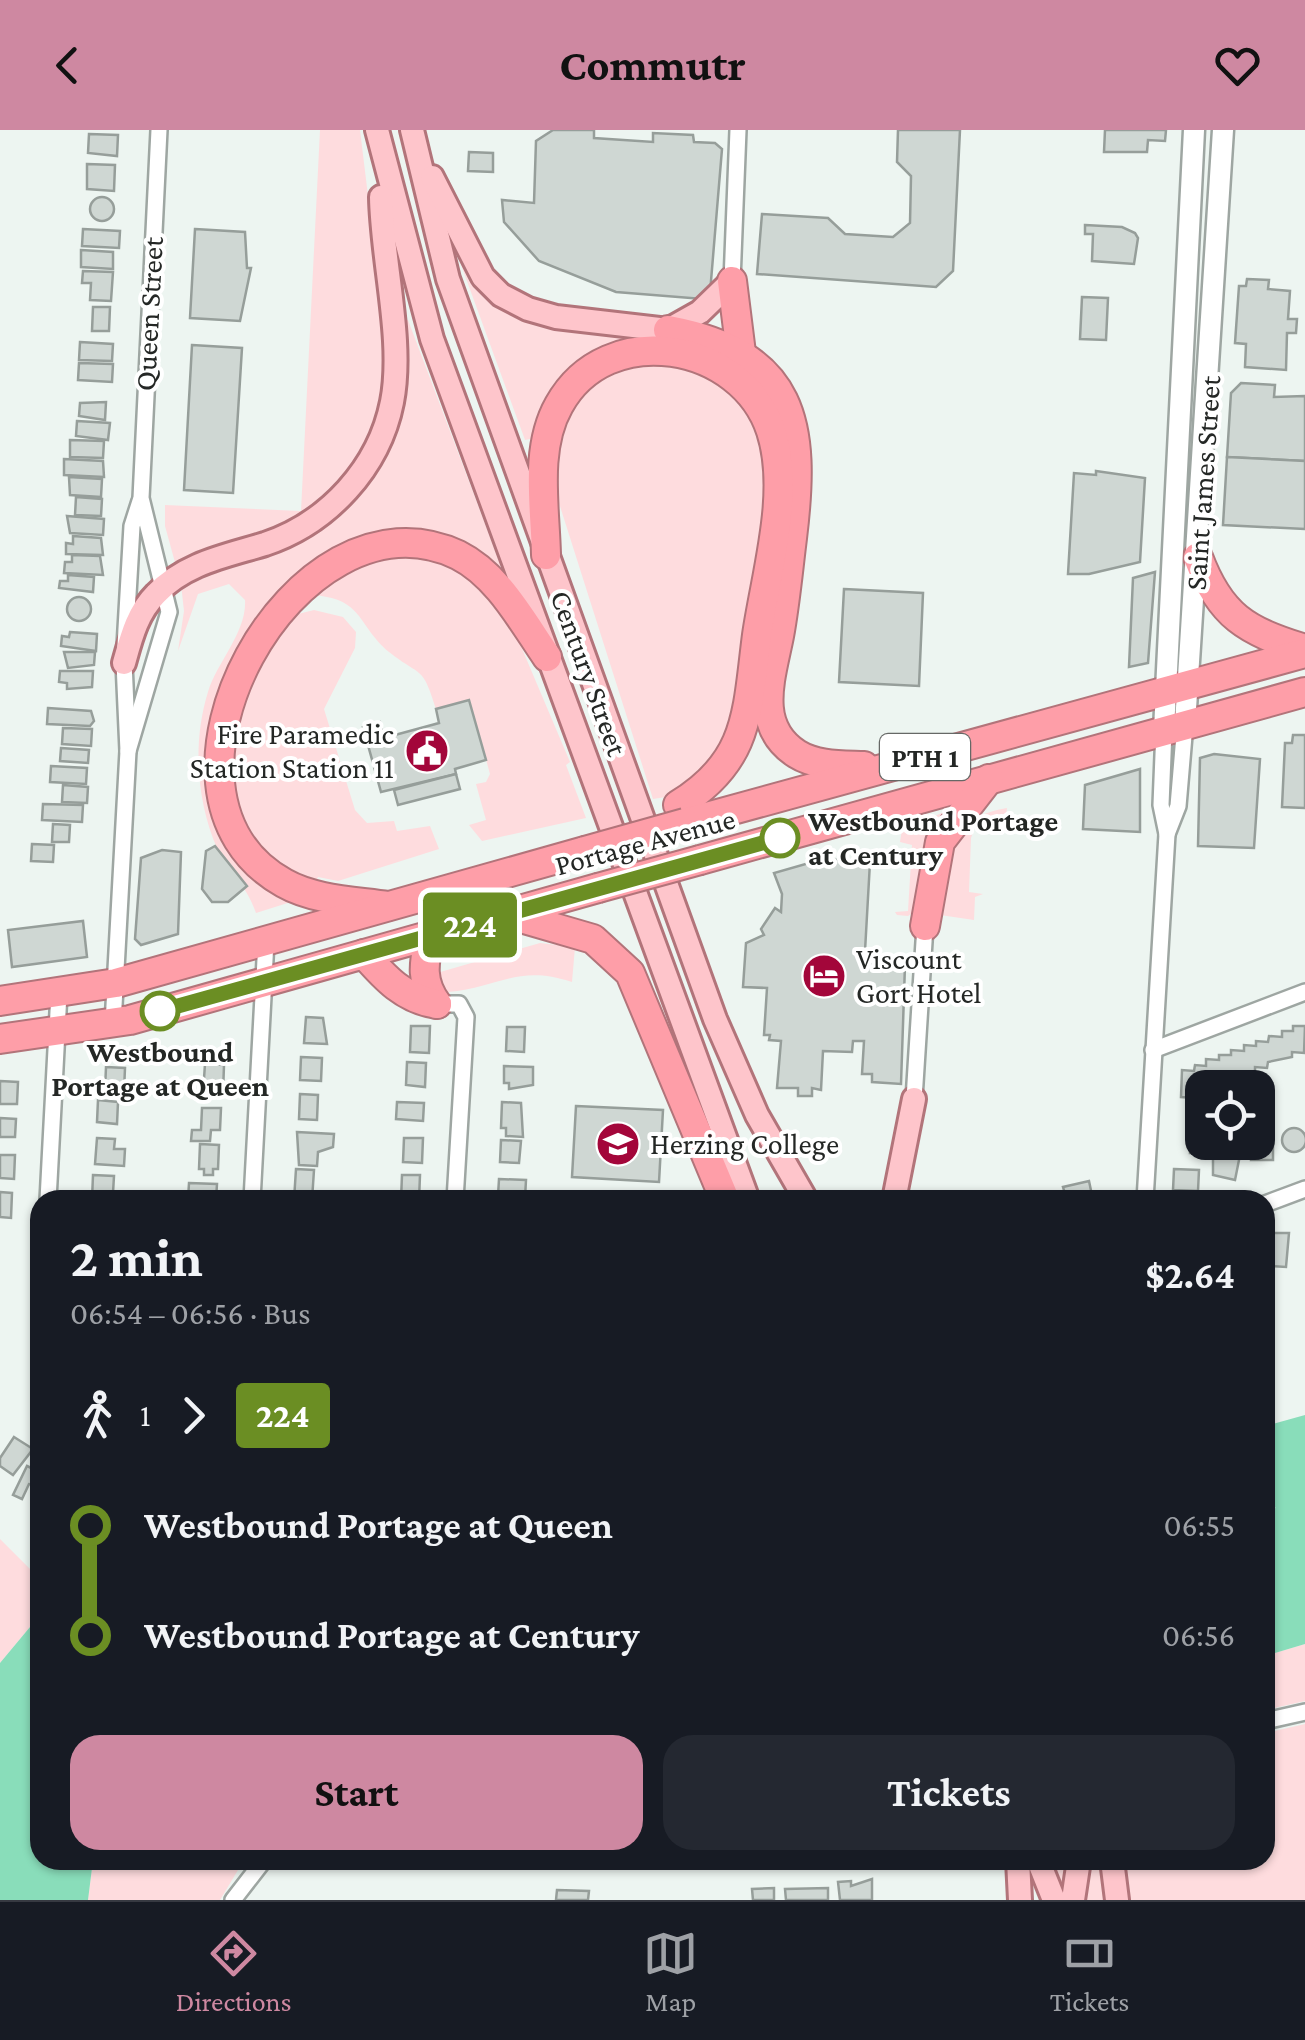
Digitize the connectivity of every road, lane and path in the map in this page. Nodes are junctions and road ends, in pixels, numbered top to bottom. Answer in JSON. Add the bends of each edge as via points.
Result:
{"nodes":[{"id":1,"x":158,"y":130,"type":"edge"},
{"id":2,"x":738,"y":130,"type":"edge"},
{"id":3,"x":1194,"y":130,"type":"edge"},
{"id":4,"x":1223,"y":130,"type":"edge"},
{"id":5,"x":413,"y":134,"type":"edge"},
{"id":6,"x":378,"y":139,"type":"edge"},
{"id":7,"x":732,"y":281,"type":"junction"},
{"id":8,"x":668,"y":330,"type":"junction"},
{"id":9,"x":740,"y":353,"type":"junction"},
{"id":10,"x":141,"y":498,"type":"junction"},
{"id":11,"x":546,"y":555,"type":"junction"},
{"id":12,"x":1198,"y":557,"type":"junction"},
{"id":13,"x":165,"y":586,"type":"junction"},
{"id":14,"x":1305,"y":651,"type":"edge"},
{"id":15,"x":548,"y":656,"type":"junction"},
{"id":16,"x":124,"y":663,"type":"junction"},
{"id":17,"x":1177,"y":687,"type":"junction"},
{"id":18,"x":1305,"y":692,"type":"edge"},
{"id":19,"x":1174,"y":727,"type":"junction"},
{"id":20,"x":128,"y":751,"type":"junction"},
{"id":21,"x":885,"y":768,"type":"junction"},
{"id":22,"x":989,"y":779,"type":"junction"},
{"id":23,"x":682,"y":814,"type":"junction"},
{"id":24,"x":388,"y":906,"type":"junction"},
{"id":25,"x":506,"y":914,"type":"junction"},
{"id":26,"x":925,"y":926,"type":"joint"},
{"id":27,"x":429,"y":936,"type":"junction"},
{"id":28,"x":266,"y":941,"type":"junction"},
{"id":29,"x":364,"y":954,"type":"junction"},
{"id":30,"x":116,"y":983,"type":"junction"},
{"id":31,"x":264,"y":983,"type":"junction"},
{"id":32,"x":1305,"y":992,"type":"edge"},
{"id":33,"x":59,"y":994,"type":"junction"},
{"id":34,"x":0,"y":1001,"type":"edge"},
{"id":35,"x":437,"y":1004,"type":"junction"},
{"id":36,"x":114,"y":1024,"type":"junction"},
{"id":37,"x":58,"y":1033,"type":"junction"},
{"id":38,"x":0,"y":1040,"type":"edge"},
{"id":39,"x":1154,"y":1050,"type":"junction"},
{"id":40,"x":914,"y":1099,"type":"joint"},
{"id":41,"x":1305,"y":1189,"type":"edge"},
{"id":42,"x":49,"y":1190,"type":"edge"},
{"id":43,"x":253,"y":1190,"type":"edge"},
{"id":44,"x":457,"y":1190,"type":"edge"},
{"id":45,"x":721,"y":1190,"type":"edge"},
{"id":46,"x":744,"y":1190,"type":"edge"},
{"id":47,"x":800,"y":1190,"type":"edge"},
{"id":48,"x":896,"y":1190,"type":"edge"},
{"id":49,"x":1146,"y":1190,"type":"edge"},
{"id":50,"x":1275,"y":1200,"type":"edge"},
{"id":51,"x":1305,"y":1712,"type":"edge"},
{"id":52,"x":1275,"y":1719,"type":"edge"},
{"id":53,"x":256,"y":1870,"type":"edge"},
{"id":54,"x":1018,"y":1870,"type":"edge"},
{"id":55,"x":1042,"y":1870,"type":"edge"},
{"id":56,"x":1078,"y":1870,"type":"edge"},
{"id":57,"x":1113,"y":1870,"type":"edge"},
{"id":58,"x":233,"y":1900,"type":"edge"},
{"id":59,"x":1020,"y":1900,"type":"edge"},
{"id":60,"x":1054,"y":1900,"type":"edge"},
{"id":61,"x":1073,"y":1900,"type":"edge"},
{"id":62,"x":1117,"y":1900,"type":"edge"}],
"edges":[{"from":1,"to":10,"type":"street","name":"Queen Street"},
{"from":2,"to":7,"type":"street"},
{"from":3,"to":17,"type":"main road","name":"Saint James Street"},
{"from":4,"to":12,"type":"main road","name":"Saint James Street"},
{"from":5,"to":8,"type":"main road","via":[[470,257],[501,295],[556,318]]},
{"from":5,"to":11,"type":"main road","name":"Century Street","via":[[448,279]]},
{"from":6,"to":13,"type":"main road","via":[[395,375],[378,444],[355,481],[317,518],[197,566]]},
{"from":6,"to":15,"type":"main road","name":"Century Street","via":[[432,339]]},
{"from":7,"to":8,"type":"main road","via":[[700,312]]},
{"from":7,"to":9,"type":"highway"},
{"from":8,"to":9,"type":"highway"},
{"from":9,"to":21,"type":"highway","via":[[778,394],[799,448],[767,688],[771,722],[806,758]]},
{"from":10,"to":13,"type":"street","name":"Queen Street"},
{"from":10,"to":16,"type":"street","name":"Queen Street","via":[[132,526]]},
{"from":11,"to":23,"type":"highway","via":[[548,430],[566,393],[585,374],[628,353],[663,351],[714,364],[749,392],[770,431],[777,482],[744,724],[728,763]]},
{"from":11,"to":47,"type":"main road","name":"Century Street","via":[[726,1047]]},
{"from":12,"to":14,"type":"highway","via":[[1232,616]]},
{"from":12,"to":17,"type":"main road","name":"Saint James Street"},
{"from":13,"to":16,"type":"main road","via":[[142,612]]},
{"from":13,"to":20,"type":"street","name":"Queen Street","via":[[168,627]]},
{"from":14,"to":17,"type":"highway","name":"Portage Avenue","number":"PTH 1"},
{"from":15,"to":24,"type":"highway","via":[[487,576],[459,556],[422,546],[383,548],[346,561],[299,592],[262,632],[241,670],[223,735],[222,788],[232,824],[260,866],[286,885]]},
{"from":15,"to":46,"type":"main road","name":"Century Street"},
{"from":16,"to":20,"type":"street","name":"Queen Street"},
{"from":17,"to":19,"type":"main road","name":"Saint James Street"},
{"from":17,"to":21,"type":"highway","name":"Portage Avenue","number":"PTH 1"},
{"from":18,"to":19,"type":"highway","name":"Portage Avenue","number":"PTH 1"},
{"from":19,"to":22,"type":"highway","name":"Portage Avenue","number":"PTH 1"},
{"from":19,"to":39,"type":"street","name":"Saint James Street","via":[[1178,806],[1167,834]]},
{"from":20,"to":30,"type":"street","name":"Queen Street"},
{"from":21,"to":23,"type":"highway","name":"Portage Avenue","number":"PTH 1"},
{"from":22,"to":25,"type":"highway","name":"Portage Avenue","number":"PTH 1","bridge":true},
{"from":22,"to":26,"type":"highway","via":[[940,842]]},
{"from":23,"to":24,"type":"highway","name":"Portage Avenue","number":"PTH 1","bridge":true,"via":[[594,849]]},
{"from":24,"to":28,"type":"highway","name":"Portage Avenue","number":"PTH 1"},
{"from":25,"to":27,"type":"highway","name":"Portage Avenue","number":"PTH 1"},
{"from":25,"to":45,"type":"highway","via":[[593,939],[630,972]]},
{"from":26,"to":40,"type":"street"},
{"from":27,"to":29,"type":"highway","name":"Portage Avenue","number":"PTH 1"},
{"from":27,"to":35,"type":"highway","via":[[423,972]]},
{"from":28,"to":30,"type":"highway","name":"Portage Avenue","number":"PTH 1"},
{"from":28,"to":31,"type":"street"},
{"from":29,"to":31,"type":"highway","name":"Portage Avenue","number":"PTH 1"},
{"from":29,"to":35,"type":"highway","via":[[395,986]]},
{"from":30,"to":33,"type":"highway","name":"Portage Avenue","number":"PTH 1"},
{"from":30,"to":36,"type":"street","name":"Queen Street"},
{"from":31,"to":36,"type":"highway","name":"Portage Avenue","number":"PTH 1"},
{"from":31,"to":43,"type":"street"},
{"from":32,"to":39,"type":"street"},
{"from":33,"to":34,"type":"highway","name":"Portage Avenue","number":"PTH 1"},
{"from":33,"to":37,"type":"street"},
{"from":35,"to":44,"type":"street","via":[[459,1004],[466,1017]]},
{"from":36,"to":37,"type":"highway","name":"Portage Avenue","number":"PTH 1"},
{"from":37,"to":38,"type":"highway","name":"Portage Avenue","number":"PTH 1"},
{"from":37,"to":42,"type":"street"},
{"from":39,"to":49,"type":"street","name":"Saint James Street"},
{"from":40,"to":48,"type":"main road"},
{"from":41,"to":50,"type":"street"},
{"from":51,"to":52,"type":"street"},
{"from":53,"to":58,"type":"street"},
{"from":54,"to":59,"type":"main road"},
{"from":55,"to":60,"type":"main road"},
{"from":56,"to":61,"type":"main road"},
{"from":57,"to":62,"type":"main road"}]}
